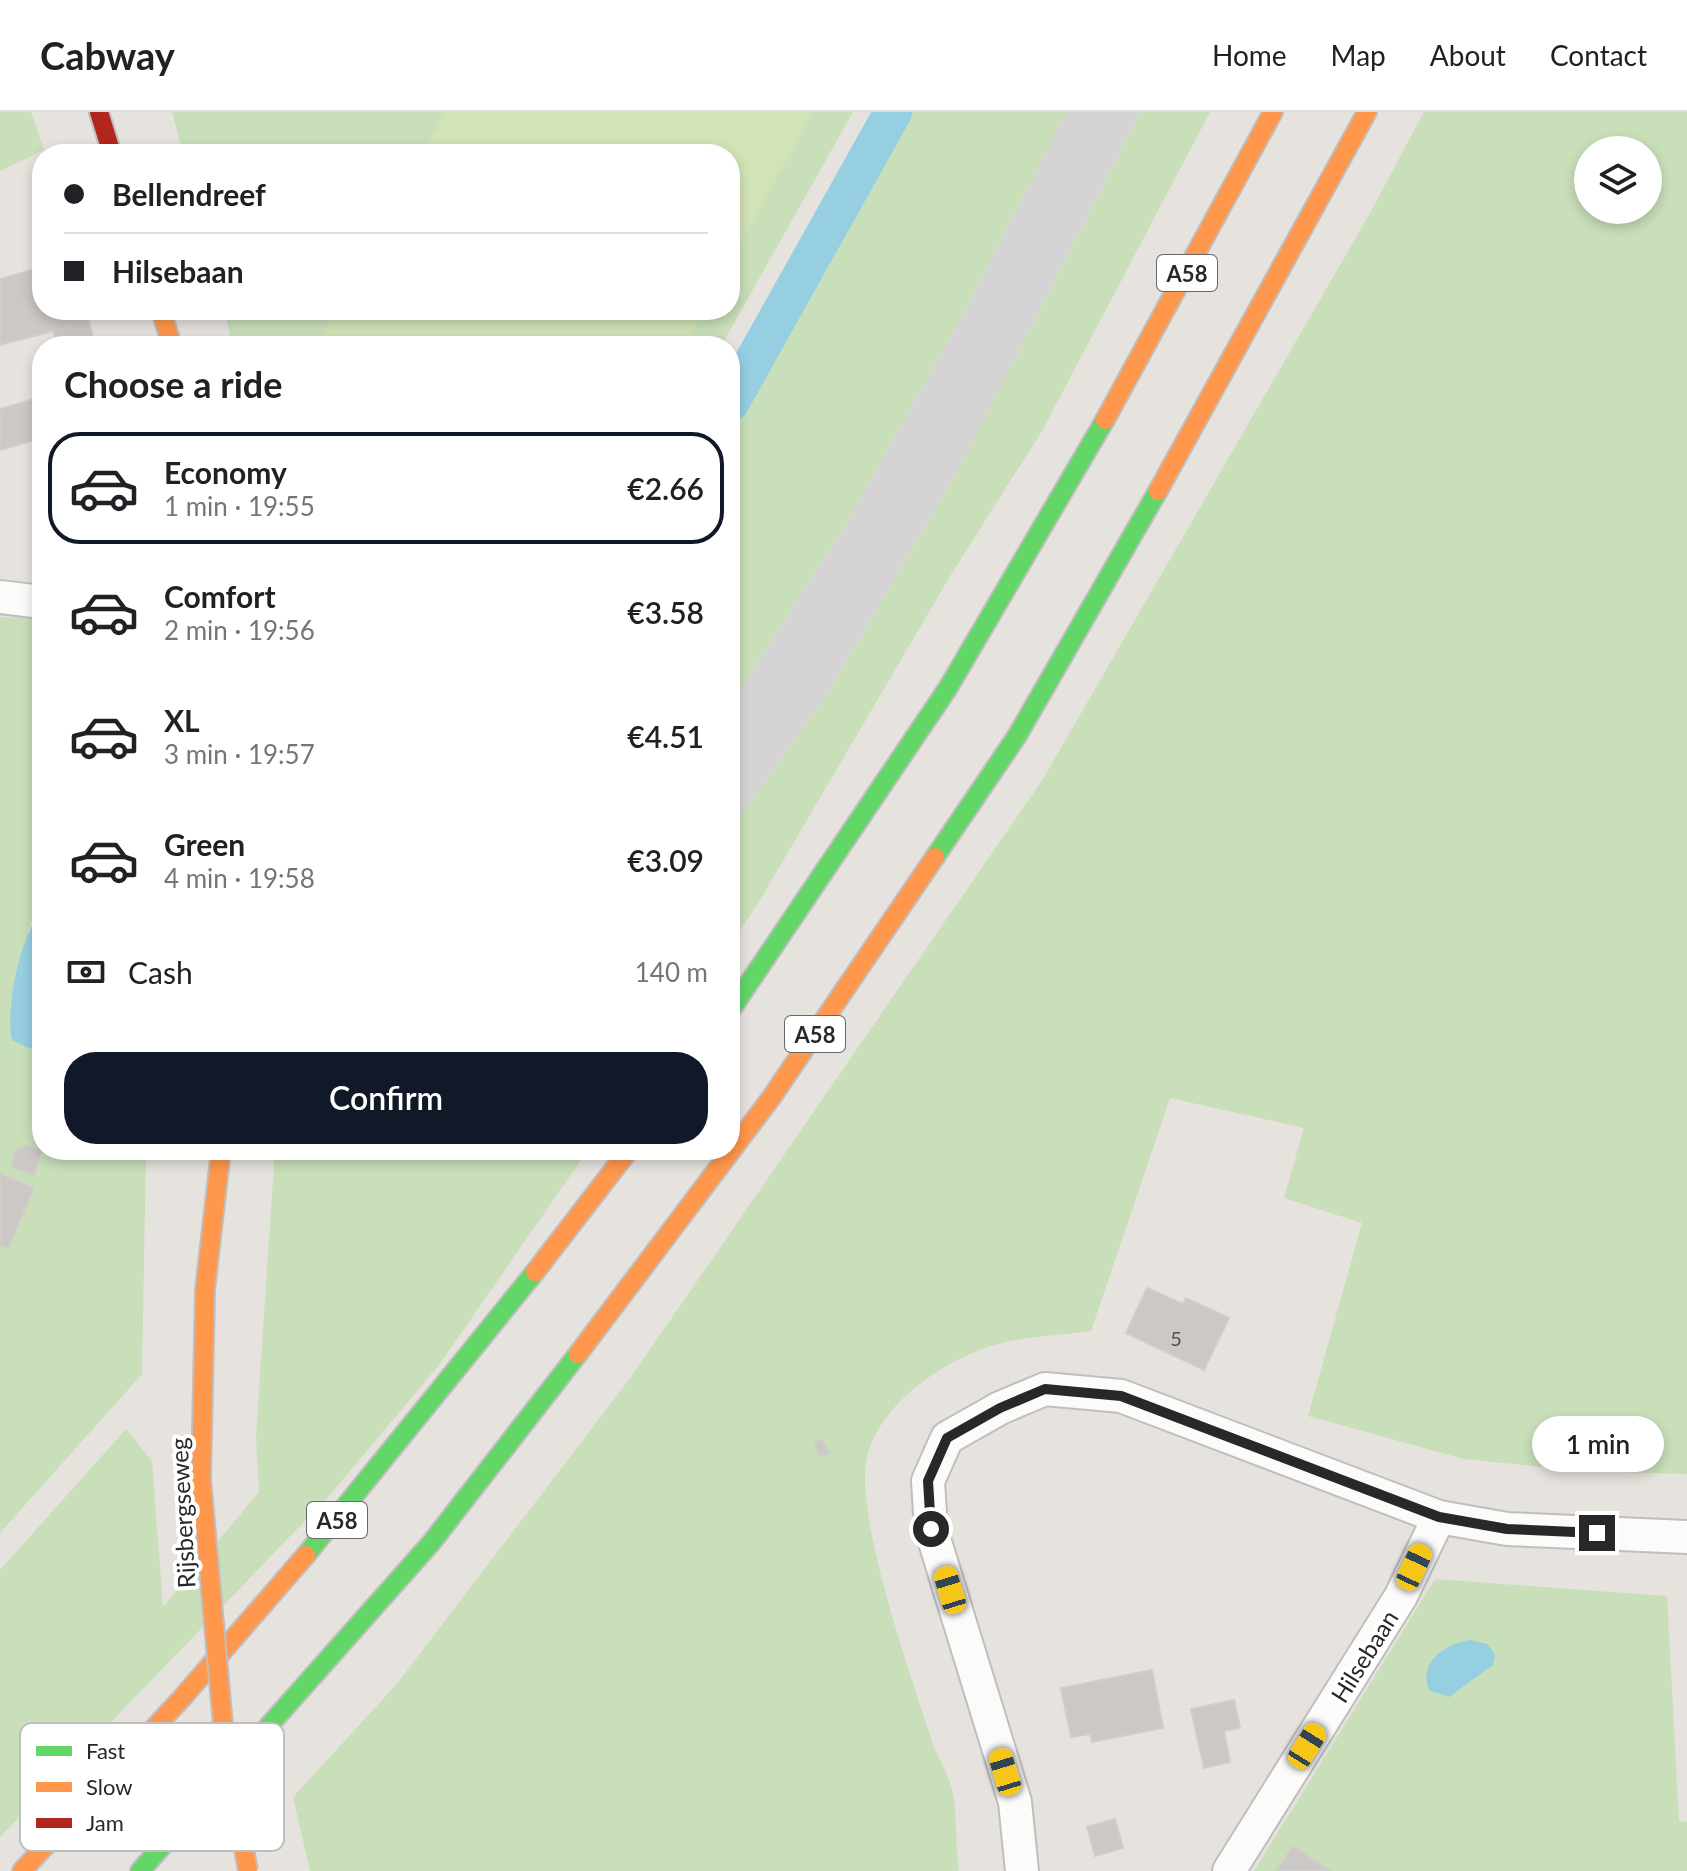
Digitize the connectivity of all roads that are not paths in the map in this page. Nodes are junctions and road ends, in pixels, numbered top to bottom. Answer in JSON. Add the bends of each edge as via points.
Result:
{"nodes":[{"id":1,"x":99,"y":112,"type":"edge"},
{"id":2,"x":1273,"y":112,"type":"edge"},
{"id":3,"x":1367,"y":112,"type":"edge"},
{"id":4,"x":109,"y":144,"type":"edge"},
{"id":5,"x":0,"y":597,"type":"edge"},
{"id":6,"x":32,"y":601,"type":"edge"},
{"id":7,"x":740,"y":996,"type":"edge"},
{"id":8,"x":740,"y":1139,"type":"edge"},
{"id":9,"x":220,"y":1160,"type":"edge"},
{"id":10,"x":621,"y":1160,"type":"edge"},
{"id":11,"x":725,"y":1160,"type":"edge"},
{"id":12,"x":1439,"y":1517,"type":"junction"},
{"id":13,"x":1687,"y":1537,"type":"edge"},
{"id":14,"x":161,"y":1723,"type":"edge"},
{"id":15,"x":223,"y":1723,"type":"edge"},
{"id":16,"x":271,"y":1723,"type":"edge"},
{"id":17,"x":41,"y":1851,"type":"edge"},
{"id":18,"x":158,"y":1851,"type":"edge"},
{"id":19,"x":244,"y":1851,"type":"edge"},
{"id":20,"x":22,"y":1871,"type":"edge"},
{"id":21,"x":140,"y":1871,"type":"edge"},
{"id":22,"x":248,"y":1871,"type":"edge"},
{"id":23,"x":1022,"y":1871,"type":"edge"},
{"id":24,"x":1229,"y":1871,"type":"edge"}],
"edges":[{"from":1,"to":4,"type":"main road"},
{"from":2,"to":7,"type":"main road","number":"A58","via":[[1098,433],[948,688]]},
{"from":3,"to":8,"type":"main road","number":"A58","via":[[1222,379],[1017,736]]},
{"from":5,"to":6,"type":"street"},
{"from":9,"to":15,"type":"main road","name":"Rijsbergseweg","bridge":true,"via":[[205,1290],[201,1479]]},
{"from":10,"to":14,"type":"main road","number":"A58","via":[[360,1493]]},
{"from":11,"to":16,"type":"main road","number":"A58","via":[[431,1543]]},
{"from":12,"to":13,"type":"street","via":[[1507,1529]]},
{"from":12,"to":23,"type":"street","via":[[1121,1396],[1045,1389],[947,1438],[928,1481],[931,1529],[1015,1802]]},
{"from":12,"to":24,"type":"street","name":"Hilsebaan","via":[[1401,1596]]},
{"from":17,"to":20,"type":"main road","number":"A58"},
{"from":18,"to":21,"type":"main road","number":"A58"},
{"from":19,"to":22,"type":"main road","name":"Rijsbergseweg","bridge":true}]}
